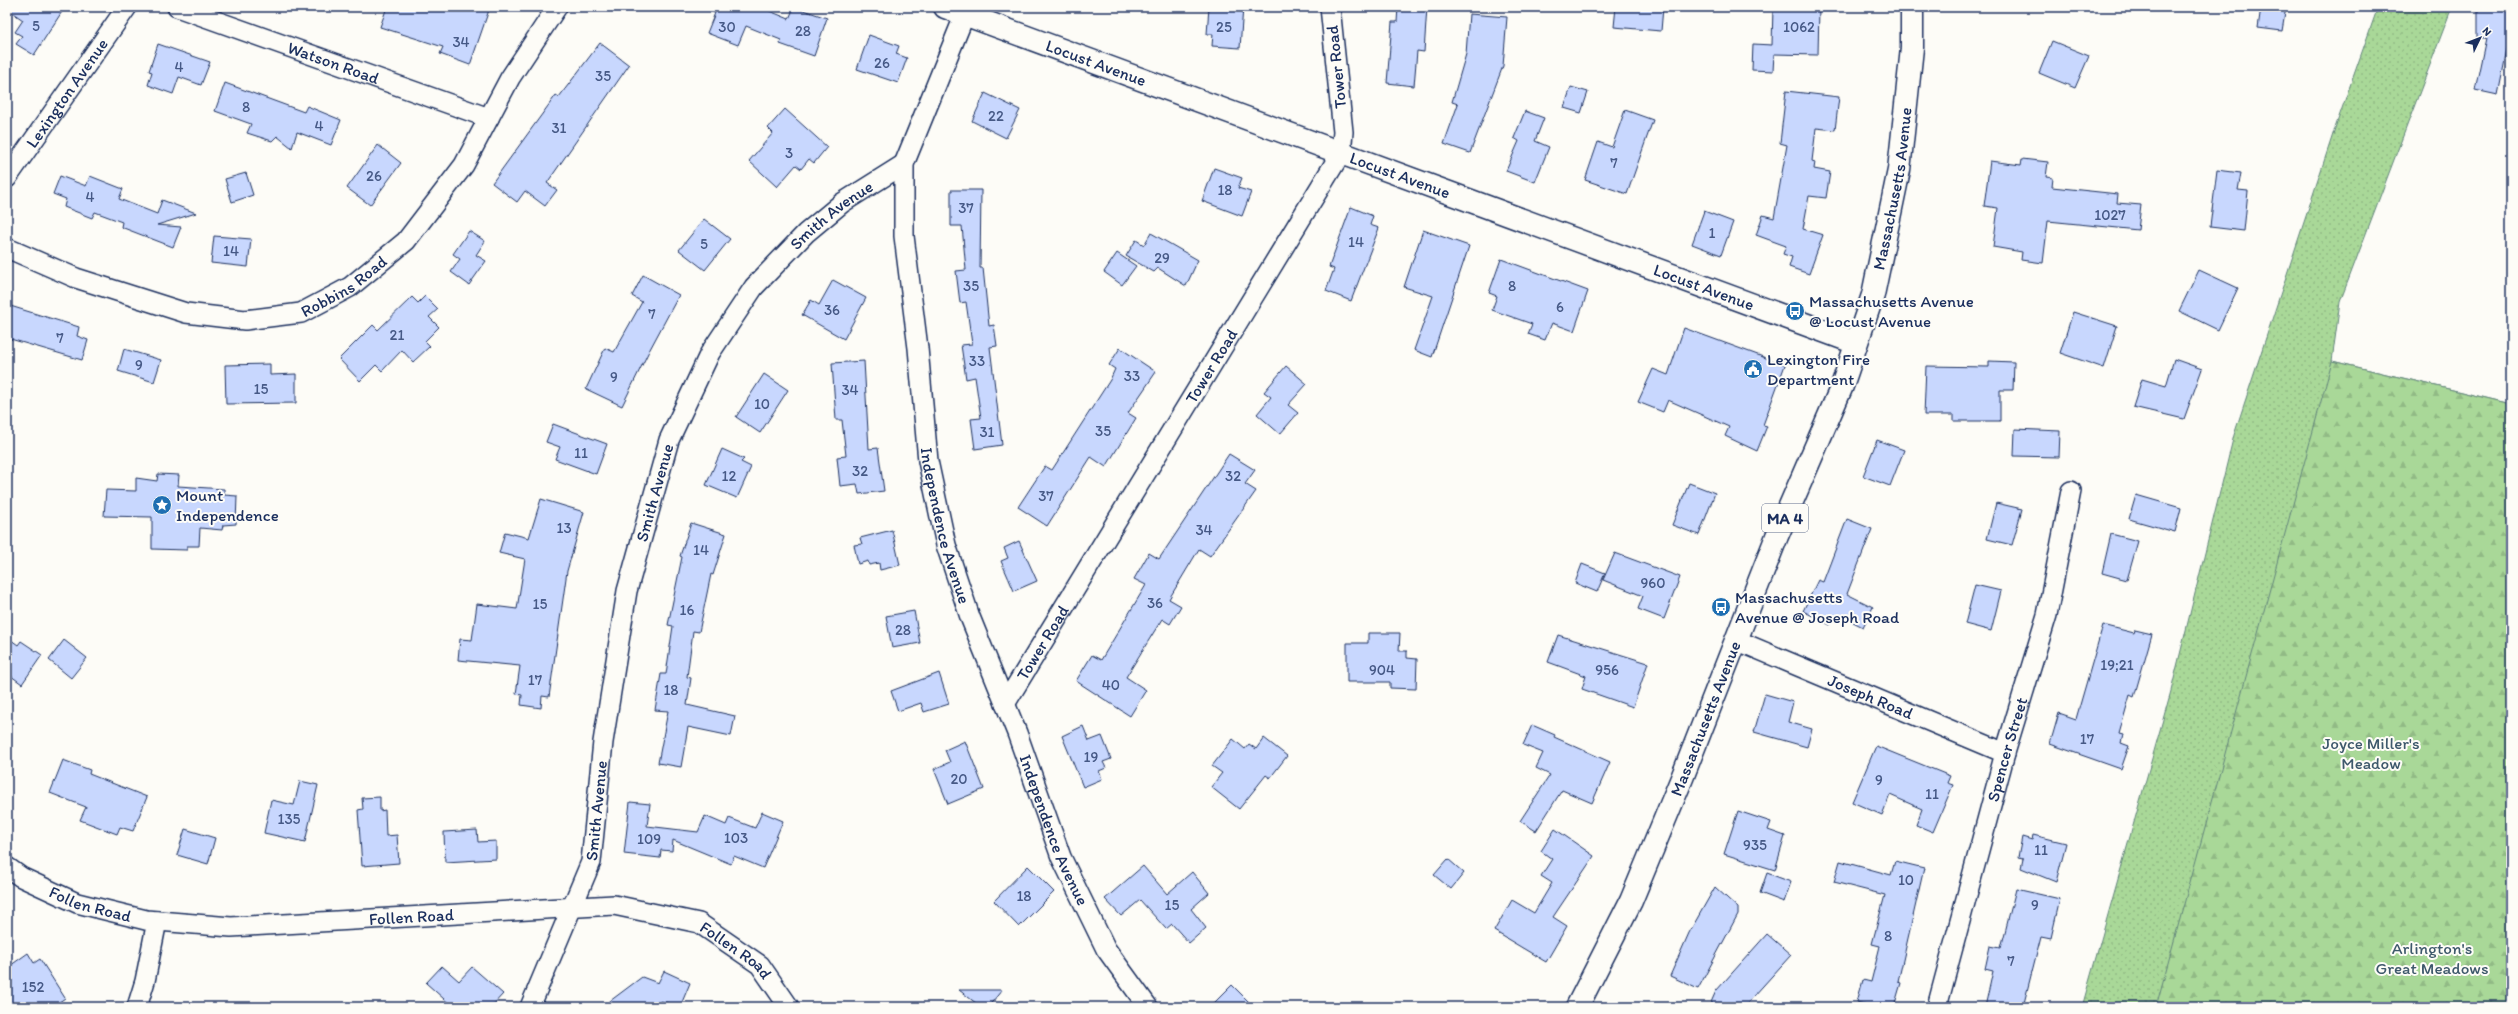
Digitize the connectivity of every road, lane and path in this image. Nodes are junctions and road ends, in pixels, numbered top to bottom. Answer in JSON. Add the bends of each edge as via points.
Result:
{"nodes":[{"id":1,"x":127,"y":7,"type":"edge"},
{"id":2,"x":177,"y":7,"type":"edge"},
{"id":3,"x":557,"y":7,"type":"edge"},
{"id":4,"x":945,"y":7,"type":"edge"},
{"id":5,"x":1330,"y":7,"type":"edge"},
{"id":6,"x":1912,"y":7,"type":"edge"},
{"id":7,"x":965,"y":14,"type":"junction"},
{"id":8,"x":489,"y":118,"type":"junction"},
{"id":9,"x":1341,"y":153,"type":"junction"},
{"id":10,"x":904,"y":164,"type":"junction"},
{"id":11,"x":7,"y":178,"type":"edge"},
{"id":12,"x":7,"y":248,"type":"edge"},
{"id":13,"x":1856,"y":343,"type":"junction"},
{"id":14,"x":2071,"y":491,"type":"dead end"},
{"id":15,"x":1736,"y":640,"type":"junction"},
{"id":16,"x":1005,"y":704,"type":"junction"},
{"id":17,"x":2005,"y":754,"type":"junction"},
{"id":18,"x":7,"y":867,"type":"edge"},
{"id":19,"x":572,"y":908,"type":"junction"},
{"id":20,"x":158,"y":921,"type":"junction"},
{"id":21,"x":137,"y":1007,"type":"edge"},
{"id":22,"x":530,"y":1007,"type":"edge"},
{"id":23,"x":789,"y":1007,"type":"edge"},
{"id":24,"x":1148,"y":1007,"type":"edge"},
{"id":25,"x":1577,"y":1007,"type":"edge"},
{"id":26,"x":1937,"y":1007,"type":"edge"}],
"edges":[{"from":1,"to":11,"type":"street","name":"Lexington Avenue"},
{"from":2,"to":8,"type":"street","name":"Watson Road"},
{"from":3,"to":8,"type":"street","name":"Robbins Road","via":[[510,78]]},
{"from":4,"to":7,"type":"main road","name":"Locust Avenue"},
{"from":5,"to":9,"type":"street","name":"Tower Road","via":[[1343,132]]},
{"from":6,"to":13,"type":"main road","name":"Massachusetts Avenue","number":"MA 4","via":[[1912,48],[1899,170],[1873,294]]},
{"from":7,"to":9,"type":"main road","name":"Locust Avenue"},
{"from":7,"to":10,"type":"street","name":"Independence Avenue"},
{"from":8,"to":12,"type":"street","name":"Robbins Road","via":[[464,165],[406,241],[350,287],[300,312],[245,320],[186,314],[76,278]]},
{"from":9,"to":13,"type":"main road","name":"Locust Avenue"},
{"from":9,"to":16,"type":"street","name":"Tower Road"},
{"from":10,"to":16,"type":"street","name":"Independence Avenue","via":[[904,236],[918,348],[928,461],[946,545],[970,617]]},
{"from":10,"to":19,"type":"street","name":"Smith Avenue","via":[[842,203],[806,233],[754,286],[710,353],[669,440],[627,591],[603,742],[591,862]]},
{"from":13,"to":15,"type":"main road","name":"Massachusetts Avenue","number":"MA 4","via":[[1842,386],[1777,536]]},
{"from":14,"to":17,"type":"street","name":"Spencer Street","via":[[2047,615]]},
{"from":15,"to":17,"type":"street","name":"Joseph Road"},
{"from":15,"to":25,"type":"main road","name":"Massachusetts Avenue","number":"MA 4","via":[[1630,902]]},
{"from":16,"to":24,"type":"street","name":"Independence Avenue","via":[[1061,857],[1106,949]]},
{"from":17,"to":26,"type":"street","name":"Spencer Street"},
{"from":18,"to":20,"type":"street","name":"Follen Road","via":[[77,903]]},
{"from":19,"to":20,"type":"street","name":"Follen Road","via":[[231,927]]},
{"from":19,"to":22,"type":"street","name":"Smith Avenue"},
{"from":19,"to":23,"type":"street","name":"Follen Road","via":[[614,905],[699,923],[760,965]]},
{"from":20,"to":21,"type":"street"}]}
